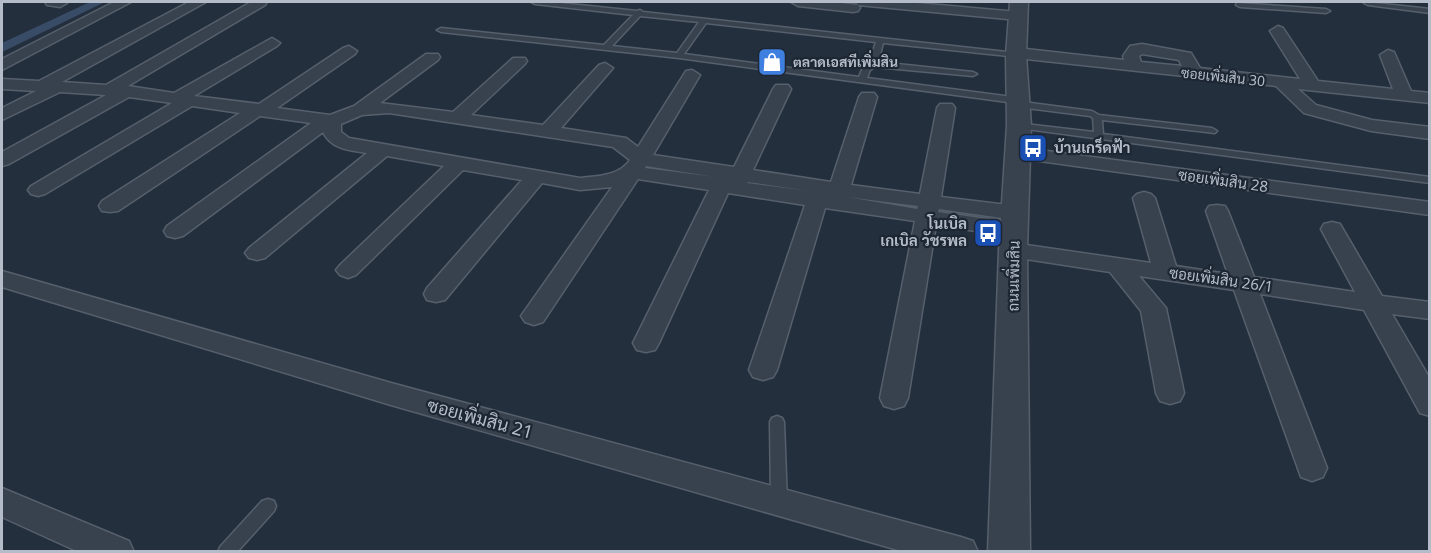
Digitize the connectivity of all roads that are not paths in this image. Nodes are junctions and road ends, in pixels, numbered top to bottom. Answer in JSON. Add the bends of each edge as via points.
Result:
{"nodes":[{"id":1,"x":124,"y":2,"type":"edge"},
{"id":2,"x":199,"y":2,"type":"edge"},
{"id":3,"x":260,"y":2,"type":"edge"},
{"id":4,"x":535,"y":2,"type":"edge"},
{"id":5,"x":798,"y":2,"type":"edge"},
{"id":6,"x":1397,"y":2,"type":"edge"},
{"id":7,"x":1368,"y":3,"type":"dead end"},
{"id":8,"x":858,"y":5,"type":"edge"},
{"id":9,"x":1413,"y":5,"type":"edge"},
{"id":10,"x":1240,"y":6,"type":"edge"},
{"id":11,"x":1018,"y":9,"type":"edge"},
{"id":12,"x":1326,"y":11,"type":"dead end"},
{"id":13,"x":1430,"y":11,"type":"edge"},
{"id":14,"x":640,"y":12,"type":"junction"},
{"id":15,"x":704,"y":21,"type":"junction"},
{"id":16,"x":441,"y":30,"type":"dead end"},
{"id":17,"x":1278,"y":31,"type":"dead end"},
{"id":18,"x":880,"y":40,"type":"junction"},
{"id":19,"x":272,"y":43,"type":"dead end"},
{"id":20,"x":606,"y":48,"type":"junction"},
{"id":21,"x":349,"y":51,"type":"dead end"},
{"id":22,"x":1017,"y":54,"type":"junction"},
{"id":23,"x":1388,"y":55,"type":"dead end"},
{"id":24,"x":679,"y":56,"type":"junction"},
{"id":25,"x":432,"y":57,"type":"dead end"},
{"id":26,"x":519,"y":61,"type":"dead end"},
{"id":27,"x":873,"y":64,"type":"junction"},
{"id":28,"x":2,"y":65,"type":"edge"},
{"id":29,"x":605,"y":68,"type":"dead end"},
{"id":30,"x":973,"y":74,"type":"dead end"},
{"id":31,"x":692,"y":75,"type":"dead end"},
{"id":32,"x":1282,"y":83,"type":"junction"},
{"id":33,"x":2,"y":84,"type":"edge"},
{"id":34,"x":1313,"y":86,"type":"junction"},
{"id":35,"x":51,"y":87,"type":"junction"},
{"id":36,"x":865,"y":88,"type":"junction"},
{"id":37,"x":782,"y":89,"type":"dead end"},
{"id":38,"x":117,"y":91,"type":"junction"},
{"id":39,"x":1406,"y":96,"type":"junction"},
{"id":40,"x":1430,"y":98,"type":"edge"},
{"id":41,"x":183,"y":99,"type":"junction"},
{"id":42,"x":946,"y":108,"type":"dead end"},
{"id":43,"x":260,"y":109,"type":"junction"},
{"id":44,"x":359,"y":110,"type":"junction"},
{"id":45,"x":2,"y":115,"type":"edge"},
{"id":46,"x":1097,"y":117,"type":"junction"},
{"id":47,"x":457,"y":118,"type":"junction"},
{"id":48,"x":330,"y":121,"type":"junction"},
{"id":49,"x":1019,"y":121,"type":"junction"},
{"id":50,"x":548,"y":131,"type":"junction"},
{"id":51,"x":1212,"y":131,"type":"dead end"},
{"id":52,"x":1430,"y":133,"type":"edge"},
{"id":53,"x":1099,"y":136,"type":"junction"},
{"id":54,"x":383,"y":150,"type":"junction"},
{"id":55,"x":2,"y":160,"type":"edge"},
{"id":56,"x":459,"y":163,"type":"junction"},
{"id":57,"x":636,"y":165,"type":"junction"},
{"id":58,"x":537,"y":176,"type":"junction"},
{"id":59,"x":731,"y":180,"type":"junction"},
{"id":60,"x":1430,"y":180,"type":"edge"},
{"id":61,"x":38,"y":190,"type":"dead end"},
{"id":62,"x":828,"y":195,"type":"junction"},
{"id":63,"x":1144,"y":198,"type":"dead end"},
{"id":64,"x":110,"y":206,"type":"dead end"},
{"id":65,"x":928,"y":209,"type":"junction"},
{"id":66,"x":1430,"y":209,"type":"edge"},
{"id":67,"x":1217,"y":211,"type":"dead end"},
{"id":68,"x":1332,"y":229,"type":"dead end"},
{"id":69,"x":175,"y":231,"type":"dead end"},
{"id":70,"x":1015,"y":231,"type":"junction"},
{"id":71,"x":257,"y":253,"type":"dead end"},
{"id":72,"x":1117,"y":265,"type":"junction"},
{"id":73,"x":348,"y":270,"type":"dead end"},
{"id":74,"x":1167,"y":273,"type":"junction"},
{"id":75,"x":2,"y":279,"type":"edge"},
{"id":76,"x":1244,"y":284,"type":"junction"},
{"id":77,"x":436,"y":294,"type":"dead end"},
{"id":78,"x":1372,"y":303,"type":"junction"},
{"id":79,"x":1430,"y":311,"type":"edge"},
{"id":80,"x":534,"y":316,"type":"dead end"},
{"id":81,"x":646,"y":343,"type":"dead end"},
{"id":82,"x":763,"y":370,"type":"dead end"},
{"id":83,"x":1170,"y":393,"type":"dead end"},
{"id":84,"x":894,"y":399,"type":"dead end"},
{"id":85,"x":1430,"y":405,"type":"edge"},
{"id":86,"x":777,"y":422,"type":"dead end"},
{"id":87,"x":1312,"y":468,"type":"dead end"},
{"id":88,"x":2,"y":502,"type":"edge"},
{"id":89,"x":779,"y":502,"type":"junction"},
{"id":90,"x":268,"y":506,"type":"dead end"},
{"id":91,"x":117,"y":552,"type":"edge"},
{"id":92,"x":226,"y":552,"type":"edge"},
{"id":93,"x":961,"y":552,"type":"edge"},
{"id":94,"x":1010,"y":552,"type":"edge"}],
"edges":[{"from":1,"to":28,"type":"street"},
{"from":2,"to":35,"type":"street"},
{"from":3,"to":38,"type":"street"},
{"from":4,"to":14,"type":"lane"},
{"from":5,"to":8,"type":"street"},
{"from":6,"to":9,"type":"lane"},
{"from":7,"to":9,"type":"lane"},
{"from":8,"to":11,"type":"street"},
{"from":9,"to":13,"type":"lane"},
{"from":10,"to":12,"type":"lane"},
{"from":11,"to":22,"type":"street","name":"ถนนเพิ่มสิน"},
{"from":14,"to":15,"type":"lane"},
{"from":14,"to":20,"type":"lane"},
{"from":15,"to":18,"type":"lane"},
{"from":15,"to":24,"type":"lane"},
{"from":16,"to":20,"type":"lane"},
{"from":17,"to":34,"type":"street"},
{"from":18,"to":22,"type":"lane"},
{"from":18,"to":27,"type":"lane"},
{"from":19,"to":41,"type":"street"},
{"from":20,"to":24,"type":"lane"},
{"from":21,"to":43,"type":"street"},
{"from":22,"to":32,"type":"street","name":"ซอยเพิ่มสิน 30"},
{"from":22,"to":49,"type":"street","name":"ถนนเพิ่มสิน"},
{"from":23,"to":39,"type":"street"},
{"from":24,"to":36,"type":"lane"},
{"from":25,"to":44,"type":"street"},
{"from":26,"to":47,"type":"street"},
{"from":27,"to":30,"type":"lane"},
{"from":27,"to":36,"type":"lane","via":[[866,69]]},
{"from":29,"to":50,"type":"street"},
{"from":31,"to":57,"type":"street"},
{"from":32,"to":34,"type":"street","name":"ซอยเพิ่มสิน 30"},
{"from":32,"to":52,"type":"street","via":[[1310,109],[1371,125]]},
{"from":33,"to":35,"type":"street"},
{"from":34,"to":39,"type":"street","name":"ซอยเพิ่มสิน 30"},
{"from":35,"to":38,"type":"street"},
{"from":35,"to":45,"type":"street"},
{"from":36,"to":49,"type":"lane"},
{"from":36,"to":62,"type":"street"},
{"from":37,"to":59,"type":"street"},
{"from":38,"to":41,"type":"street"},
{"from":38,"to":55,"type":"street"},
{"from":39,"to":40,"type":"street","name":"ซอยเพิ่มสิน 30"},
{"from":41,"to":43,"type":"street"},
{"from":41,"to":61,"type":"street"},
{"from":42,"to":65,"type":"street"},
{"from":43,"to":48,"type":"street"},
{"from":43,"to":64,"type":"street"},
{"from":44,"to":47,"type":"street","via":[[389,108]]},
{"from":44,"to":48,"type":"street"},
{"from":46,"to":49,"type":"lane","via":[[1083,112]]},
{"from":46,"to":51,"type":"lane"},
{"from":46,"to":53,"type":"lane"},
{"from":47,"to":50,"type":"street"},
{"from":48,"to":54,"type":"street","via":[[335,139]]},
{"from":48,"to":69,"type":"street"},
{"from":49,"to":53,"type":"lane"},
{"from":49,"to":66,"type":"street","name":"ซอยเพิ่มสิน 28"},
{"from":49,"to":70,"type":"street","name":"ถนนเพิ่มสิน"},
{"from":50,"to":57,"type":"street","via":[[619,142]]},
{"from":53,"to":60,"type":"lane"},
{"from":54,"to":56,"type":"street"},
{"from":54,"to":71,"type":"street"},
{"from":56,"to":58,"type":"street"},
{"from":56,"to":73,"type":"street"},
{"from":57,"to":58,"type":"street","via":[[597,184]]},
{"from":57,"to":59,"type":"street","name":"ซอยเพิ่มสิน 26/1"},
{"from":57,"to":80,"type":"street"},
{"from":58,"to":77,"type":"street"},
{"from":59,"to":62,"type":"street","name":"ซอยเพิ่มสิน 26/1"},
{"from":59,"to":81,"type":"street"},
{"from":62,"to":65,"type":"street","name":"ซอยเพิ่มสิน 26/1"},
{"from":62,"to":82,"type":"street"},
{"from":63,"to":74,"type":"street"},
{"from":65,"to":70,"type":"street","name":"ซอยเพิ่มสิน 26/1"},
{"from":65,"to":84,"type":"street"},
{"from":67,"to":76,"type":"street"},
{"from":68,"to":78,"type":"street"},
{"from":70,"to":72,"type":"street","name":"ซอยเพิ่มสิน 26/1"},
{"from":70,"to":94,"type":"street","name":"ถนนเพิ่มสิน"},
{"from":72,"to":74,"type":"street","name":"ซอยเพิ่มสิน 26/1"},
{"from":72,"to":83,"type":"street","via":[[1153,308]]},
{"from":74,"to":76,"type":"street","name":"ซอยเพิ่มสิน 26/1"},
{"from":75,"to":89,"type":"street","name":"ซอยเพิ่มสิน 21","via":[[391,394]]},
{"from":76,"to":78,"type":"street","name":"ซอยเพิ่มสิน 26/1"},
{"from":76,"to":87,"type":"street"},
{"from":78,"to":79,"type":"street","name":"ซอยเพิ่มสิน 26/1"},
{"from":78,"to":85,"type":"street"},
{"from":86,"to":89,"type":"lane"},
{"from":88,"to":91,"type":"street"},
{"from":89,"to":93,"type":"street","name":"ซอยเพิ่มสิน 21"},
{"from":90,"to":92,"type":"lane"}]}
